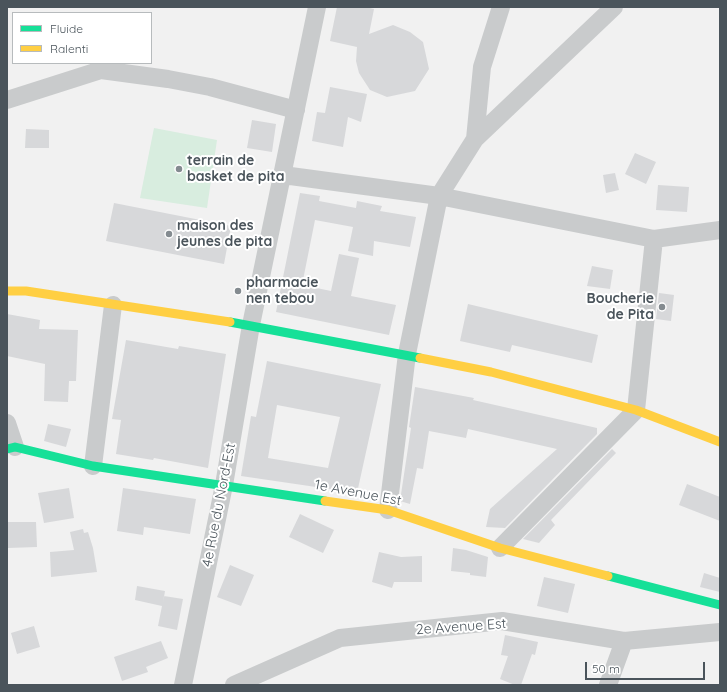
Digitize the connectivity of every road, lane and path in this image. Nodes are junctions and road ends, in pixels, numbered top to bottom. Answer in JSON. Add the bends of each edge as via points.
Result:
{"nodes":[{"id":1,"x":317,"y":7,"type":"edge"},
{"id":2,"x":501,"y":7,"type":"edge"},
{"id":3,"x":614,"y":7,"type":"edge"},
{"id":4,"x":7,"y":100,"type":"edge"},
{"id":5,"x":296,"y":110,"type":"junction"},
{"id":6,"x":475,"y":139,"type":"junction"},
{"id":7,"x":283,"y":175,"type":"junction"},
{"id":8,"x":440,"y":196,"type":"junction"},
{"id":9,"x":720,"y":230,"type":"edge"},
{"id":10,"x":654,"y":239,"type":"junction"},
{"id":11,"x":7,"y":290,"type":"edge"},
{"id":12,"x":113,"y":305,"type":"junction"},
{"id":13,"x":250,"y":325,"type":"junction"},
{"id":14,"x":408,"y":354,"type":"junction"},
{"id":15,"x":636,"y":410,"type":"junction"},
{"id":16,"x":7,"y":424,"type":"edge"},
{"id":17,"x":720,"y":442,"type":"edge"},
{"id":18,"x":11,"y":448,"type":"edge"},
{"id":19,"x":93,"y":466,"type":"junction"},
{"id":20,"x":224,"y":485,"type":"junction"},
{"id":21,"x":388,"y":510,"type":"junction"},
{"id":22,"x":500,"y":548,"type":"junction"},
{"id":23,"x":720,"y":605,"type":"edge"},
{"id":24,"x":720,"y":632,"type":"edge"},
{"id":25,"x":624,"y":641,"type":"junction"},
{"id":26,"x":183,"y":685,"type":"edge"},
{"id":27,"x":234,"y":685,"type":"edge"},
{"id":28,"x":608,"y":685,"type":"edge"}],
"edges":[{"from":1,"to":5,"type":"street","name":"4e Rue du Nord-Est"},
{"from":2,"to":6,"type":"street","via":[[482,67]]},
{"from":3,"to":6,"type":"street"},
{"from":4,"to":5,"type":"street","via":[[101,70],[175,80]]},
{"from":5,"to":7,"type":"street","name":"4e Rue du Nord-Est"},
{"from":6,"to":8,"type":"street"},
{"from":7,"to":8,"type":"street"},
{"from":7,"to":13,"type":"street","name":"4e Rue du Nord-Est"},
{"from":8,"to":10,"type":"street"},
{"from":8,"to":14,"type":"street"},
{"from":9,"to":10,"type":"street"},
{"from":10,"to":15,"type":"street"},
{"from":11,"to":12,"type":"main road"},
{"from":12,"to":13,"type":"main road"},
{"from":12,"to":19,"type":"street"},
{"from":13,"to":14,"type":"main road"},
{"from":13,"to":20,"type":"street","name":"4e Rue du Nord-Est"},
{"from":14,"to":15,"type":"main road","via":[[491,372]]},
{"from":14,"to":21,"type":"street"},
{"from":15,"to":17,"type":"main road"},
{"from":15,"to":22,"type":"street"},
{"from":16,"to":18,"type":"street"},
{"from":18,"to":19,"type":"main road","name":"1e Avenue Est"},
{"from":19,"to":20,"type":"main road","name":"1e Avenue Est"},
{"from":20,"to":21,"type":"main road","name":"1e Avenue Est"},
{"from":20,"to":26,"type":"street","name":"4e Rue du Nord-Est"},
{"from":21,"to":22,"type":"main road","name":"1e Avenue Est"},
{"from":22,"to":23,"type":"main road","name":"1e Avenue Est"},
{"from":24,"to":25,"type":"street","name":"2e Avenue Est"},
{"from":25,"to":27,"type":"street","name":"2e Avenue Est","via":[[502,621],[348,637],[340,638]]},
{"from":25,"to":28,"type":"street"}]}
